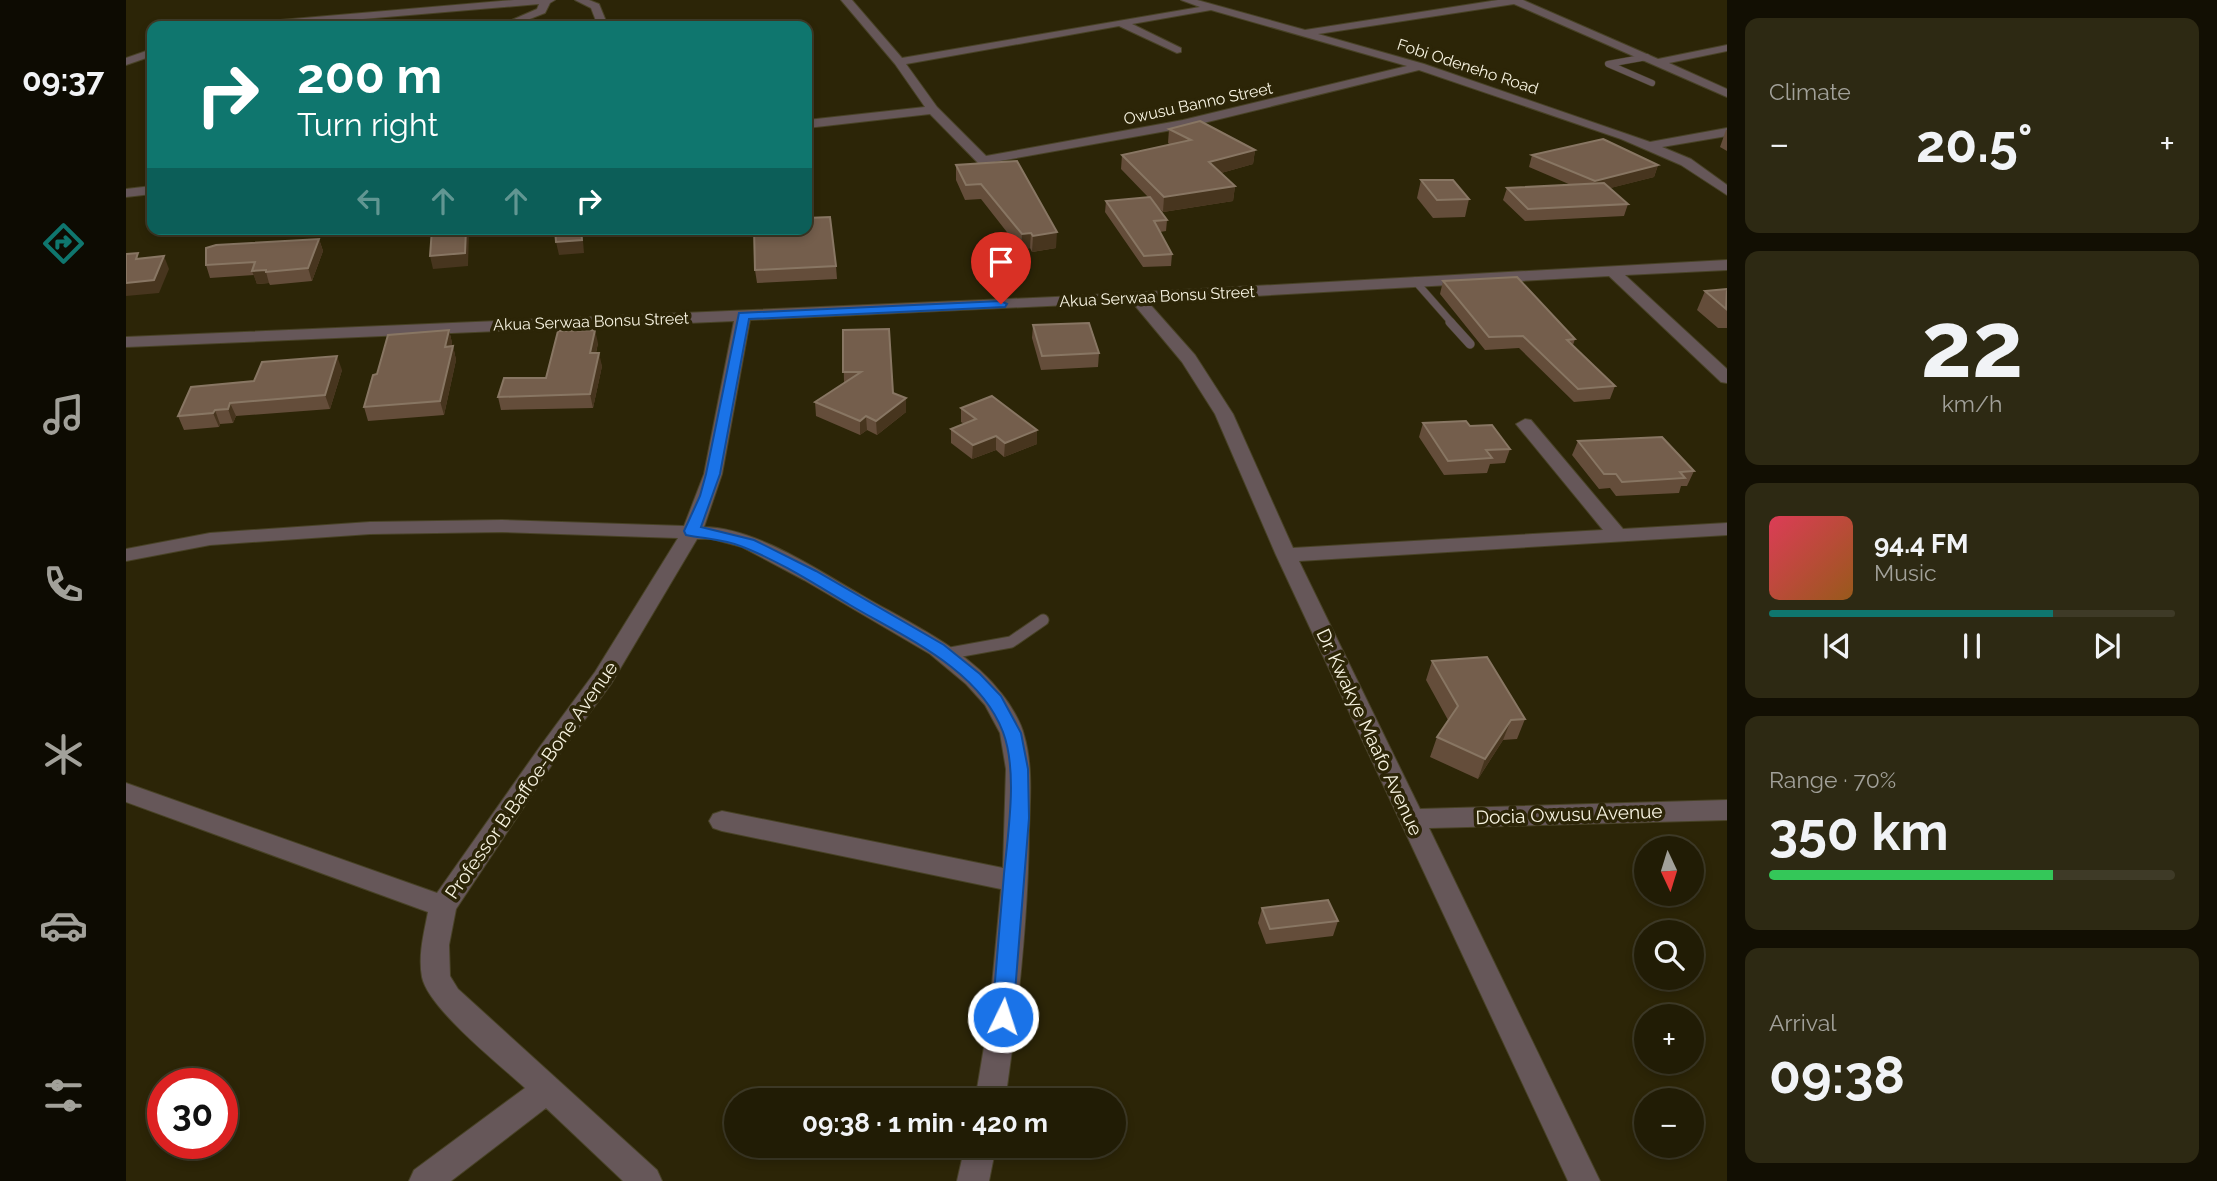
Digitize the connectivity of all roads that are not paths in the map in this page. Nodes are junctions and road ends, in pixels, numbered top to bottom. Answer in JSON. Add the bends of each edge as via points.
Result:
{"nodes":[{"id":1,"x":548,"y":0,"type":"edge"},
{"id":2,"x":580,"y":0,"type":"edge"},
{"id":3,"x":846,"y":0,"type":"edge"},
{"id":4,"x":1516,"y":0,"type":"edge"},
{"id":5,"x":1187,"y":4,"type":"edge"},
{"id":6,"x":320,"y":21,"type":"edge"},
{"id":7,"x":516,"y":21,"type":"edge"},
{"id":8,"x":601,"y":21,"type":"edge"},
{"id":9,"x":1122,"y":23,"type":"junction"},
{"id":10,"x":1304,"y":33,"type":"junction"},
{"id":11,"x":1727,"y":48,"type":"edge"},
{"id":12,"x":1177,"y":50,"type":"dead end"},
{"id":13,"x":147,"y":54,"type":"edge"},
{"id":14,"x":1652,"y":59,"type":"junction"},
{"id":15,"x":126,"y":62,"type":"edge"},
{"id":16,"x":899,"y":62,"type":"junction"},
{"id":17,"x":1420,"y":66,"type":"junction"},
{"id":18,"x":1652,"y":83,"type":"dead end"},
{"id":19,"x":1727,"y":93,"type":"edge"},
{"id":20,"x":933,"y":110,"type":"junction"},
{"id":21,"x":812,"y":123,"type":"edge"},
{"id":22,"x":1727,"y":132,"type":"edge"},
{"id":23,"x":1653,"y":145,"type":"junction"},
{"id":24,"x":147,"y":191,"type":"edge"},
{"id":25,"x":1727,"y":191,"type":"edge"},
{"id":26,"x":126,"y":193,"type":"edge"},
{"id":27,"x":1727,"y":265,"type":"edge"},
{"id":28,"x":1612,"y":271,"type":"junction"},
{"id":29,"x":1415,"y":281,"type":"junction"},
{"id":30,"x":1136,"y":297,"type":"junction"},
{"id":31,"x":743,"y":315,"type":"junction"},
{"id":32,"x":126,"y":342,"type":"edge"},
{"id":33,"x":1470,"y":344,"type":"dead end"},
{"id":34,"x":1727,"y":378,"type":"edge"},
{"id":35,"x":1525,"y":424,"type":"dead end"},
{"id":36,"x":1727,"y":529,"type":"edge"},
{"id":37,"x":692,"y":531,"type":"junction"},
{"id":38,"x":1618,"y":536,"type":"junction"},
{"id":39,"x":126,"y":555,"type":"edge"},
{"id":40,"x":1286,"y":555,"type":"junction"},
{"id":41,"x":1043,"y":620,"type":"dead end"},
{"id":42,"x":944,"y":654,"type":"junction"},
{"id":43,"x":126,"y":792,"type":"edge"},
{"id":44,"x":1727,"y":810,"type":"edge"},
{"id":45,"x":1411,"y":819,"type":"junction"},
{"id":46,"x":722,"y":821,"type":"dead end"},
{"id":47,"x":1014,"y":881,"type":"junction"},
{"id":48,"x":443,"y":906,"type":"junction"},
{"id":49,"x":992,"y":1088,"type":"edge"},
{"id":50,"x":548,"y":1089,"type":"junction"},
{"id":51,"x":978,"y":1158,"type":"edge"},
{"id":52,"x":425,"y":1181,"type":"edge"},
{"id":53,"x":646,"y":1181,"type":"edge"},
{"id":54,"x":973,"y":1181,"type":"edge"},
{"id":55,"x":1584,"y":1181,"type":"edge"}],
"edges":[{"from":1,"to":6,"type":"street"},
{"from":1,"to":7,"type":"street","via":[[541,11]]},
{"from":2,"to":8,"type":"street","via":[[595,6]]},
{"from":3,"to":16,"type":"street"},
{"from":4,"to":10,"type":"street"},
{"from":4,"to":14,"type":"street"},
{"from":5,"to":9,"type":"street"},
{"from":5,"to":10,"type":"street","name":"Fobi Odeneho Road"},
{"from":9,"to":12,"type":"street"},
{"from":9,"to":16,"type":"street"},
{"from":10,"to":17,"type":"street","name":"Fobi Odeneho Road"},
{"from":11,"to":14,"type":"street"},
{"from":13,"to":15,"type":"street"},
{"from":14,"to":18,"type":"lane","via":[[1608,64]]},
{"from":14,"to":19,"type":"street"},
{"from":16,"to":20,"type":"street"},
{"from":17,"to":20,"type":"street","name":"Owusu Banno Street","via":[[1183,124],[981,159]]},
{"from":17,"to":23,"type":"street","name":"Fobi Odeneho Road"},
{"from":20,"to":21,"type":"street"},
{"from":22,"to":23,"type":"street"},
{"from":23,"to":25,"type":"street","name":"Fobi Odeneho Road"},
{"from":24,"to":26,"type":"street"},
{"from":27,"to":28,"type":"street","name":"Akua Serwaa Bonsu Street"},
{"from":28,"to":29,"type":"street","name":"Akua Serwaa Bonsu Street"},
{"from":28,"to":34,"type":"street"},
{"from":29,"to":30,"type":"street","name":"Akua Serwaa Bonsu Street"},
{"from":29,"to":33,"type":"lane"},
{"from":30,"to":31,"type":"street","name":"Akua Serwaa Bonsu Street"},
{"from":30,"to":40,"type":"street","name":"Dr. Kwakye Maafo Avenue","via":[[1214,396]]},
{"from":31,"to":32,"type":"street","name":"Akua Serwaa Bonsu Street"},
{"from":31,"to":37,"type":"street","name":"Professor B.Baffoe-Bone Avenue","via":[[713,474]]},
{"from":35,"to":38,"type":"street"},
{"from":36,"to":38,"type":"street"},
{"from":37,"to":39,"type":"street","via":[[370,528],[210,539]]},
{"from":37,"to":42,"type":"street","via":[[749,544],[882,615]]},
{"from":37,"to":48,"type":"street","name":"Professor B.Baffoe-Bone Avenue","via":[[603,678]]},
{"from":38,"to":40,"type":"street"},
{"from":40,"to":45,"type":"street","name":"Dr. Kwakye Maafo Avenue"},
{"from":41,"to":42,"type":"lane","via":[[1011,642]]},
{"from":42,"to":47,"type":"street","via":[[994,700],[1012,733],[1019,818]]},
{"from":43,"to":48,"type":"street"},
{"from":44,"to":45,"type":"street","name":"Docia Owusu Avenue"},
{"from":45,"to":55,"type":"street","name":"Dr. Kwakye Maafo Avenue"},
{"from":46,"to":47,"type":"street"},
{"from":47,"to":49,"type":"street"},
{"from":48,"to":50,"type":"street","name":"Professor B.Baffoe-Bone Avenue","via":[[435,945],[436,978],[461,1012]]},
{"from":50,"to":52,"type":"street"},
{"from":50,"to":53,"type":"street","name":"Professor B.Baffoe-Bone Avenue"},
{"from":51,"to":54,"type":"street"}]}
